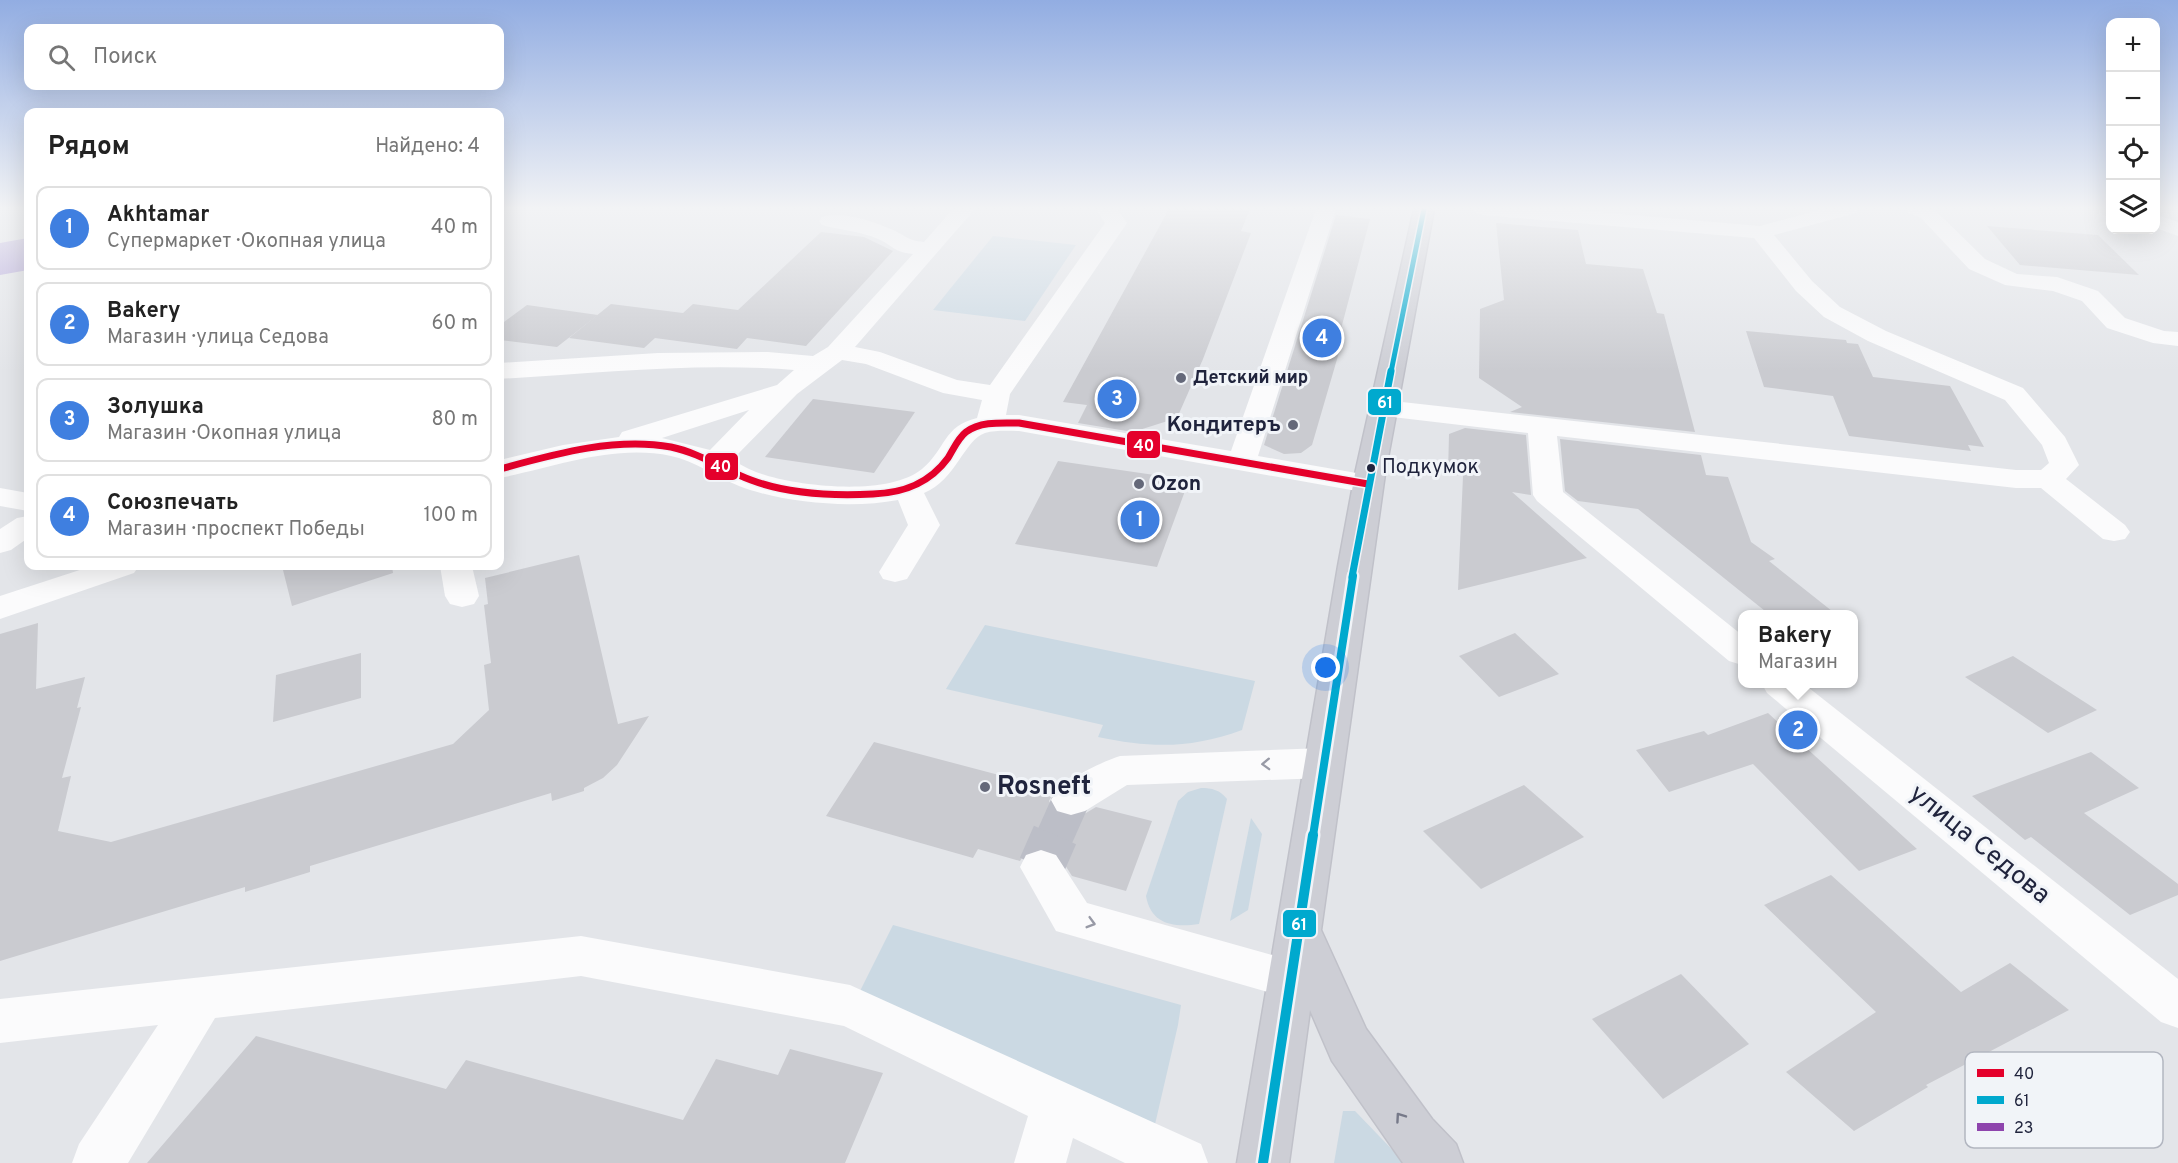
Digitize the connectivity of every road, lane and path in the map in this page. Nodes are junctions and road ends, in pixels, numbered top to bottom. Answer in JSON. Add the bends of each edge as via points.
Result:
{"nodes":[{"id":1,"x":917,"y":263,"type":"edge"},
{"id":2,"x":1088,"y":263,"type":"edge"},
{"id":3,"x":1308,"y":263,"type":"edge"},
{"id":4,"x":1413,"y":263,"type":"edge"},
{"id":5,"x":1785,"y":263,"type":"edge"},
{"id":6,"x":1976,"y":263,"type":"edge"},
{"id":7,"x":2178,"y":339,"type":"edge"},
{"id":8,"x":827,"y":358,"type":"junction"},
{"id":9,"x":504,"y":371,"type":"edge"},
{"id":10,"x":787,"y":390,"type":"junction"},
{"id":11,"x":997,"y":394,"type":"junction"},
{"id":12,"x":1384,"y":408,"type":"junction"},
{"id":13,"x":990,"y":423,"type":"junction"},
{"id":14,"x":1542,"y":427,"type":"junction"},
{"id":15,"x":613,"y":444,"type":"junction"},
{"id":16,"x":715,"y":461,"type":"junction"},
{"id":17,"x":1242,"y":462,"type":"junction"},
{"id":18,"x":504,"y":468,"type":"edge"},
{"id":19,"x":2048,"y":479,"type":"junction"},
{"id":20,"x":1368,"y":484,"type":"junction"},
{"id":21,"x":908,"y":490,"type":"junction"},
{"id":22,"x":0,"y":497,"type":"edge"},
{"id":23,"x":24,"y":501,"type":"edge"},
{"id":24,"x":24,"y":528,"type":"edge"},
{"id":25,"x":2114,"y":531,"type":"dead end"},
{"id":26,"x":0,"y":543,"type":"edge"},
{"id":27,"x":111,"y":570,"type":"edge"},
{"id":28,"x":895,"y":572,"type":"dead end"},
{"id":29,"x":0,"y":608,"type":"edge"},
{"id":30,"x":1738,"y":649,"type":"edge"},
{"id":31,"x":1785,"y":688,"type":"edge"},
{"id":32,"x":1324,"y":763,"type":"junction"},
{"id":33,"x":1071,"y":800,"type":"tunnel mouth"},
{"id":34,"x":1041,"y":867,"type":"dead end"},
{"id":35,"x":1298,"y":930,"type":"junction"},
{"id":36,"x":1292,"y":979,"type":"junction"},
{"id":37,"x":201,"y":999,"type":"junction"},
{"id":38,"x":2178,"y":1007,"type":"edge"},
{"id":39,"x":0,"y":1021,"type":"edge"},
{"id":40,"x":1057,"y":1104,"type":"junction"},
{"id":41,"x":98,"y":1163,"type":"edge"},
{"id":42,"x":1040,"y":1163,"type":"edge"},
{"id":43,"x":1182,"y":1163,"type":"edge"},
{"id":44,"x":1263,"y":1163,"type":"edge"},
{"id":45,"x":1437,"y":1163,"type":"edge"}],
"edges":[{"from":1,"to":8,"type":"street"},
{"from":2,"to":11,"type":"street"},
{"from":3,"to":17,"type":"street"},
{"from":4,"to":12,"type":"main road"},
{"from":5,"to":19,"type":"street","via":[[1832,312],[1877,336],[2014,393],[2055,443],[2064,465]]},
{"from":6,"to":7,"type":"street","via":[[2013,280],[2057,284],[2090,296],[2115,323]]},
{"from":8,"to":9,"type":"street","via":[[658,361]]},
{"from":8,"to":10,"type":"street"},
{"from":8,"to":11,"type":"street","via":[[871,357],[952,387]]},
{"from":10,"to":15,"type":"street"},
{"from":10,"to":16,"type":"street"},
{"from":11,"to":13,"type":"street"},
{"from":12,"to":14,"type":"street"},
{"from":12,"to":20,"type":"main road"},
{"from":13,"to":17,"type":"street","via":[[1019,423]]},
{"from":13,"to":21,"type":"street","via":[[965,432],[940,471]]},
{"from":14,"to":19,"type":"street","via":[[2016,479]]},
{"from":14,"to":30,"type":"street","via":[[1548,495]]},
{"from":15,"to":16,"type":"street","via":[[671,447]]},
{"from":15,"to":18,"type":"street"},
{"from":16,"to":21,"type":"street","via":[[753,481],[806,491],[870,495]]},
{"from":17,"to":20,"type":"street"},
{"from":19,"to":25,"type":"street"},
{"from":20,"to":32,"type":"main road"},
{"from":21,"to":28,"type":"street","via":[[924,525]]},
{"from":22,"to":23,"type":"street"},
{"from":24,"to":26,"type":"street"},
{"from":27,"to":29,"type":"street"},
{"from":31,"to":38,"type":"street","name":"улица Седова"},
{"from":32,"to":33,"type":"street","one_way":true,"via":[[1120,771]]},
{"from":32,"to":35,"type":"main road"},
{"from":34,"to":36,"type":"street","one_way":true,"via":[[1072,918]]},
{"from":35,"to":36,"type":"main road"},
{"from":45,"to":35,"type":"main road","one_way":true,"via":[[1349,1045]]},
{"from":36,"to":44,"type":"main road"},
{"from":37,"to":39,"type":"street"},
{"from":37,"to":40,"type":"street","via":[[581,956],[850,1006]]},
{"from":37,"to":41,"type":"street"},
{"from":40,"to":42,"type":"street"},
{"from":40,"to":43,"type":"street"}]}
